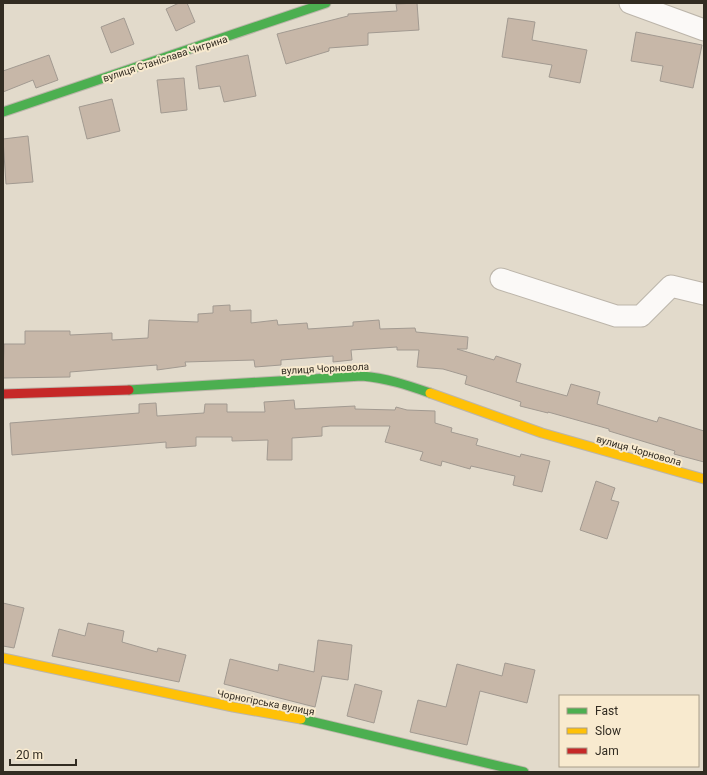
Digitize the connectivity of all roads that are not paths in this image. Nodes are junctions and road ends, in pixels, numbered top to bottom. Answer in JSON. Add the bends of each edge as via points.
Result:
{"nodes":[{"id":1,"x":326,"y":3,"type":"edge"},
{"id":2,"x":630,"y":3,"type":"edge"},
{"id":3,"x":704,"y":30,"type":"edge"},
{"id":4,"x":3,"y":112,"type":"edge"},
{"id":5,"x":501,"y":279,"type":"dead end"},
{"id":6,"x":704,"y":294,"type":"edge"},
{"id":7,"x":3,"y":394,"type":"edge"},
{"id":8,"x":704,"y":479,"type":"edge"},
{"id":9,"x":3,"y":658,"type":"edge"},
{"id":10,"x":524,"y":772,"type":"edge"}],
"edges":[{"from":1,"to":4,"type":"street","name":"вулиця Станіслава Чигрина"},
{"from":2,"to":3,"type":"street"},
{"from":5,"to":6,"type":"street","via":[[616,316],[641,316],[671,286]]},
{"from":7,"to":8,"type":"street","name":"вулиця Чорновола","via":[[159,389],[378,377],[542,433]]},
{"from":9,"to":10,"type":"street","name":"Чорногірська вулиця","via":[[232,707],[317,722]]}]}
